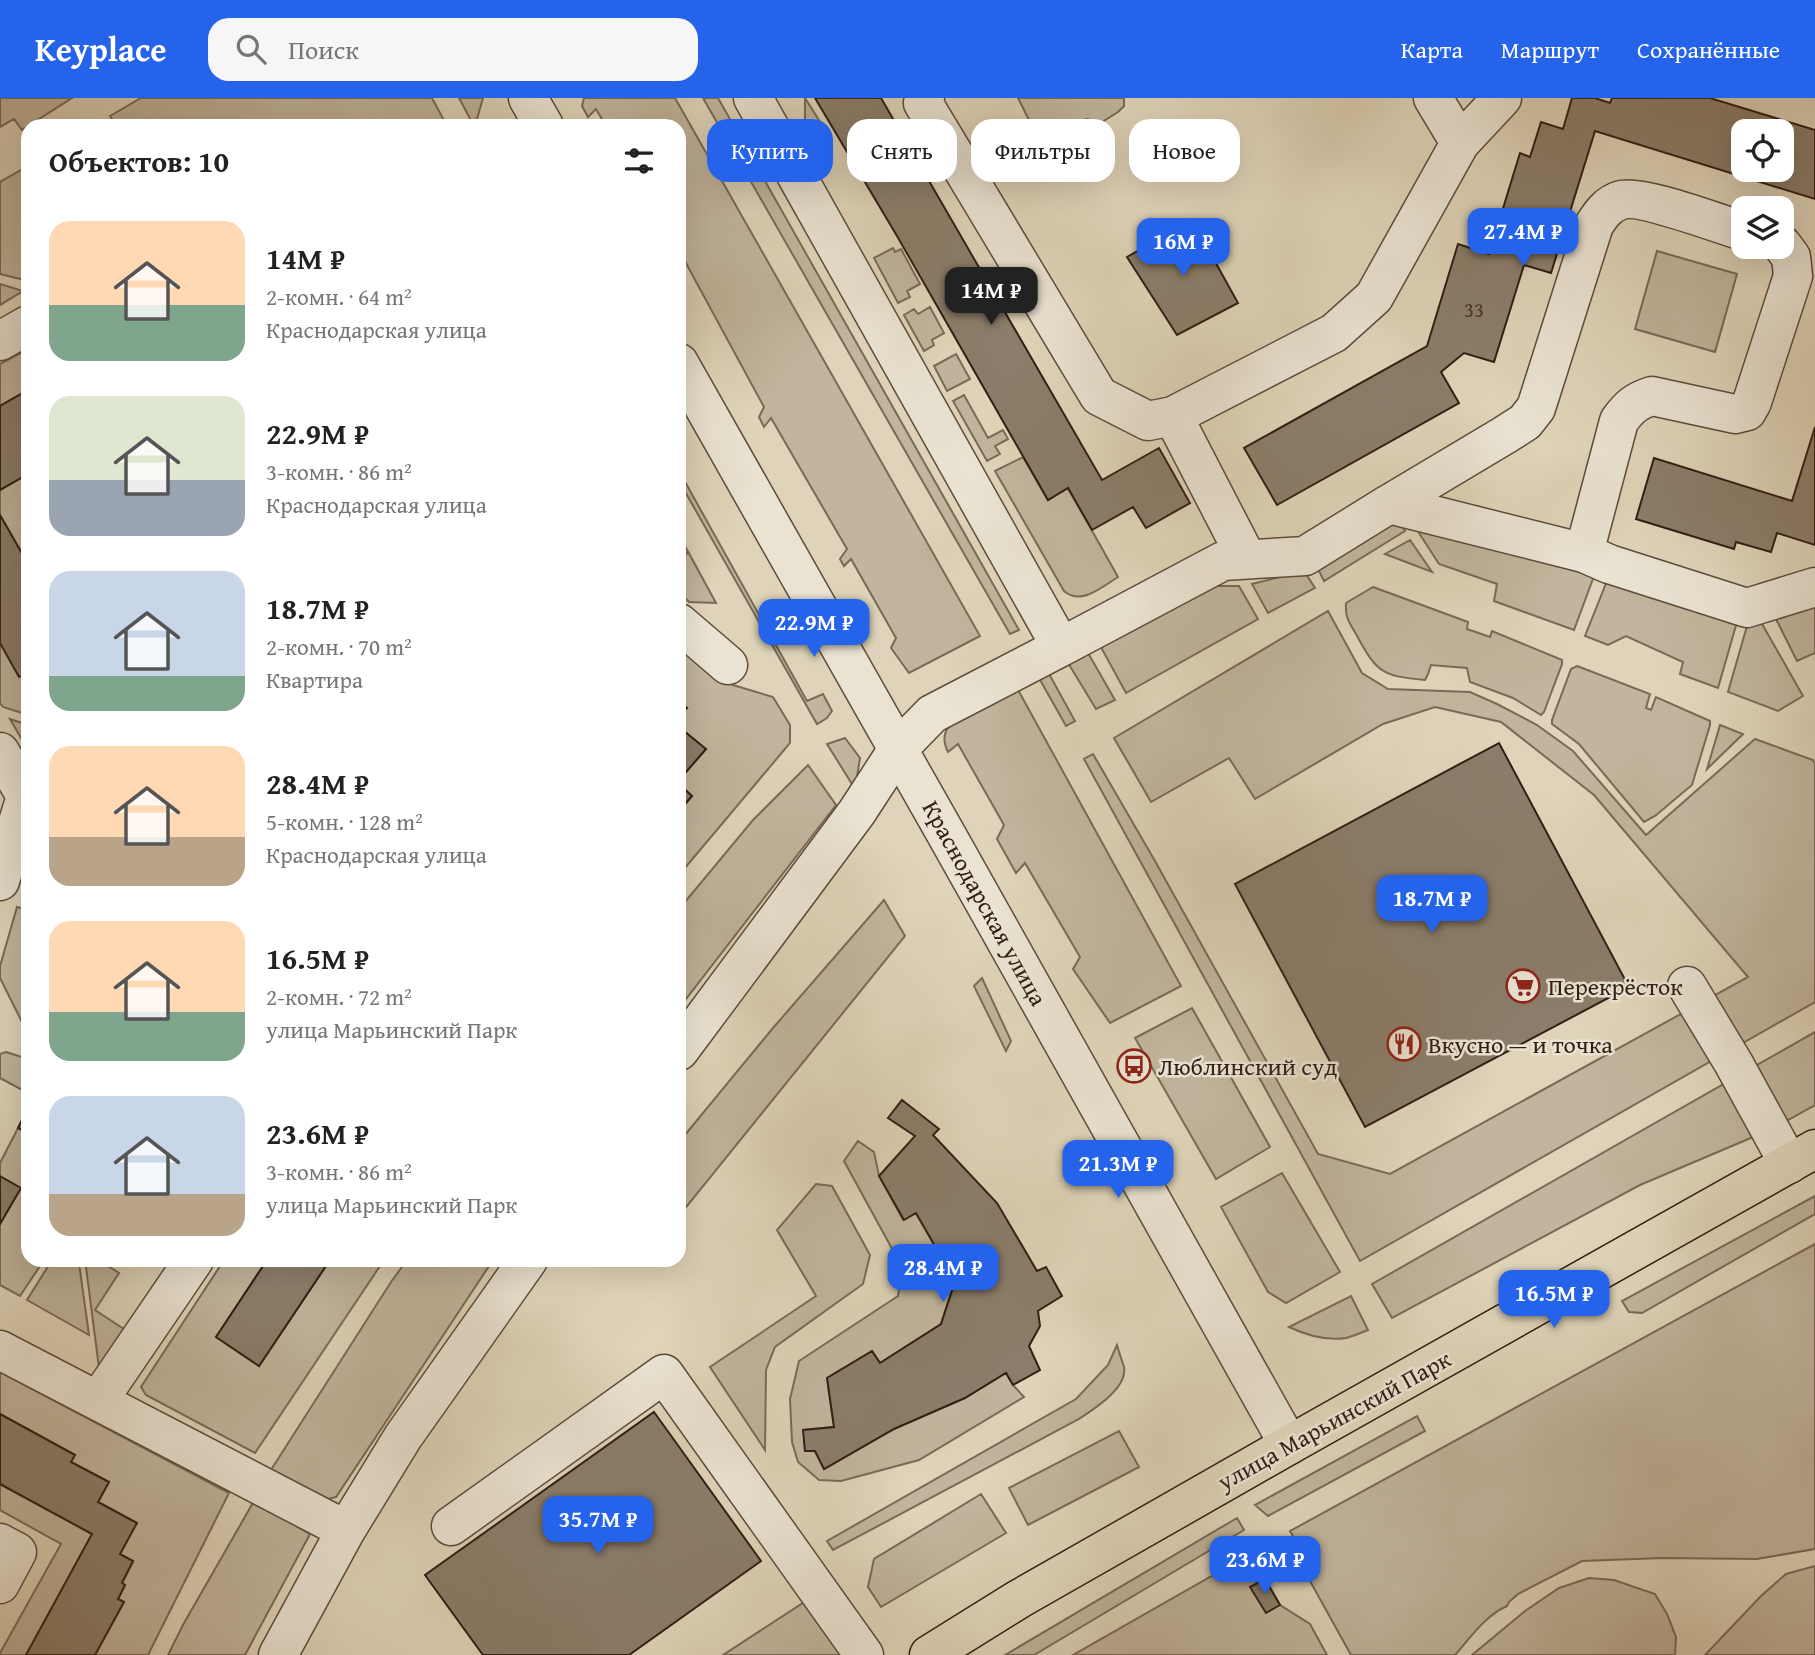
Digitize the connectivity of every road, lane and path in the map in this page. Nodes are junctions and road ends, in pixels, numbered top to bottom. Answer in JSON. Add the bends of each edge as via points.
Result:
{"nodes":[{"id":1,"x":528,"y":98,"type":"edge"},
{"id":2,"x":753,"y":98,"type":"edge"},
{"id":3,"x":925,"y":98,"type":"edge"},
{"id":4,"x":1433,"y":98,"type":"edge"},
{"id":5,"x":1502,"y":98,"type":"edge"},
{"id":6,"x":540,"y":119,"type":"edge"},
{"id":7,"x":1460,"y":144,"type":"junction"},
{"id":8,"x":1731,"y":227,"type":"edge"},
{"id":9,"x":1791,"y":259,"type":"edge"},
{"id":10,"x":21,"y":329,"type":"edge"},
{"id":11,"x":0,"y":341,"type":"edge"},
{"id":12,"x":686,"y":375,"type":"edge"},
{"id":13,"x":1173,"y":416,"type":"junction"},
{"id":14,"x":1389,"y":504,"type":"junction"},
{"id":15,"x":1584,"y":553,"type":"junction"},
{"id":16,"x":1247,"y":559,"type":"junction"},
{"id":17,"x":1815,"y":587,"type":"edge"},
{"id":18,"x":686,"y":628,"type":"edge"},
{"id":19,"x":1061,"y":647,"type":"junction"},
{"id":20,"x":728,"y":665,"type":"dead end"},
{"id":21,"x":898,"y":749,"type":"junction"},
{"id":22,"x":0,"y":752,"type":"edge"},
{"id":23,"x":18,"y":800,"type":"edge"},
{"id":24,"x":0,"y":881,"type":"edge"},
{"id":25,"x":1687,"y":986,"type":"dead end"},
{"id":26,"x":686,"y":1042,"type":"edge"},
{"id":27,"x":1802,"y":1156,"type":"edge"},
{"id":28,"x":189,"y":1267,"type":"edge"},
{"id":29,"x":523,"y":1267,"type":"edge"},
{"id":30,"x":0,"y":1350,"type":"edge"},
{"id":31,"x":98,"y":1401,"type":"junction"},
{"id":32,"x":1289,"y":1445,"type":"junction"},
{"id":33,"x":451,"y":1526,"type":"dead end"},
{"id":34,"x":346,"y":1530,"type":"junction"},
{"id":35,"x":0,"y":1543,"type":"edge"},
{"id":36,"x":0,"y":1584,"type":"edge"},
{"id":37,"x":278,"y":1655,"type":"edge"},
{"id":38,"x":864,"y":1655,"type":"edge"},
{"id":39,"x":929,"y":1655,"type":"edge"}],
"edges":[{"from":1,"to":6,"type":"street"},
{"from":2,"to":19,"type":"street"},
{"from":3,"to":13,"type":"street","via":[[923,103],[1099,396],[1148,421]]},
{"from":4,"to":7,"type":"street"},
{"from":5,"to":7,"type":"street"},
{"from":7,"to":13,"type":"street","via":[[1374,297],[1334,333]]},
{"from":8,"to":14,"type":"street","via":[[1645,201],[1623,199],[1605,209],[1594,225],[1536,408],[1525,422]]},
{"from":9,"to":15,"type":"street","via":[[1793,276],[1747,411],[1735,414],[1652,396],[1628,408],[1619,421]]},
{"from":10,"to":11,"type":"street"},
{"from":12,"to":21,"type":"street","name":"Краснодарская улица"},
{"from":13,"to":16,"type":"street"},
{"from":14,"to":15,"type":"street"},
{"from":14,"to":16,"type":"street","via":[[1305,556]]},
{"from":15,"to":17,"type":"street","via":[[1747,608]]},
{"from":16,"to":19,"type":"street","via":[[1223,561]]},
{"from":18,"to":20,"type":"street"},
{"from":19,"to":21,"type":"street","via":[[932,714]]},
{"from":21,"to":26,"type":"street","via":[[857,812]]},
{"from":21,"to":32,"type":"street","name":"Краснодарская улица"},
{"from":22,"to":23,"type":"street"},
{"from":23,"to":24,"type":"street"},
{"from":25,"to":27,"type":"street","via":[[1734,1064]]},
{"from":27,"to":32,"type":"main road","name":"улица Марьинский Парк"},
{"from":28,"to":31,"type":"street"},
{"from":29,"to":34,"type":"street","via":[[403,1437]]},
{"from":30,"to":31,"type":"street"},
{"from":31,"to":34,"type":"street"},
{"from":32,"to":39,"type":"main road","name":"улица Марьинский Парк"},
{"from":33,"to":38,"type":"street","via":[[664,1374]]},
{"from":34,"to":37,"type":"street"},
{"from":35,"to":36,"type":"street","via":[[17,1552]]}]}
